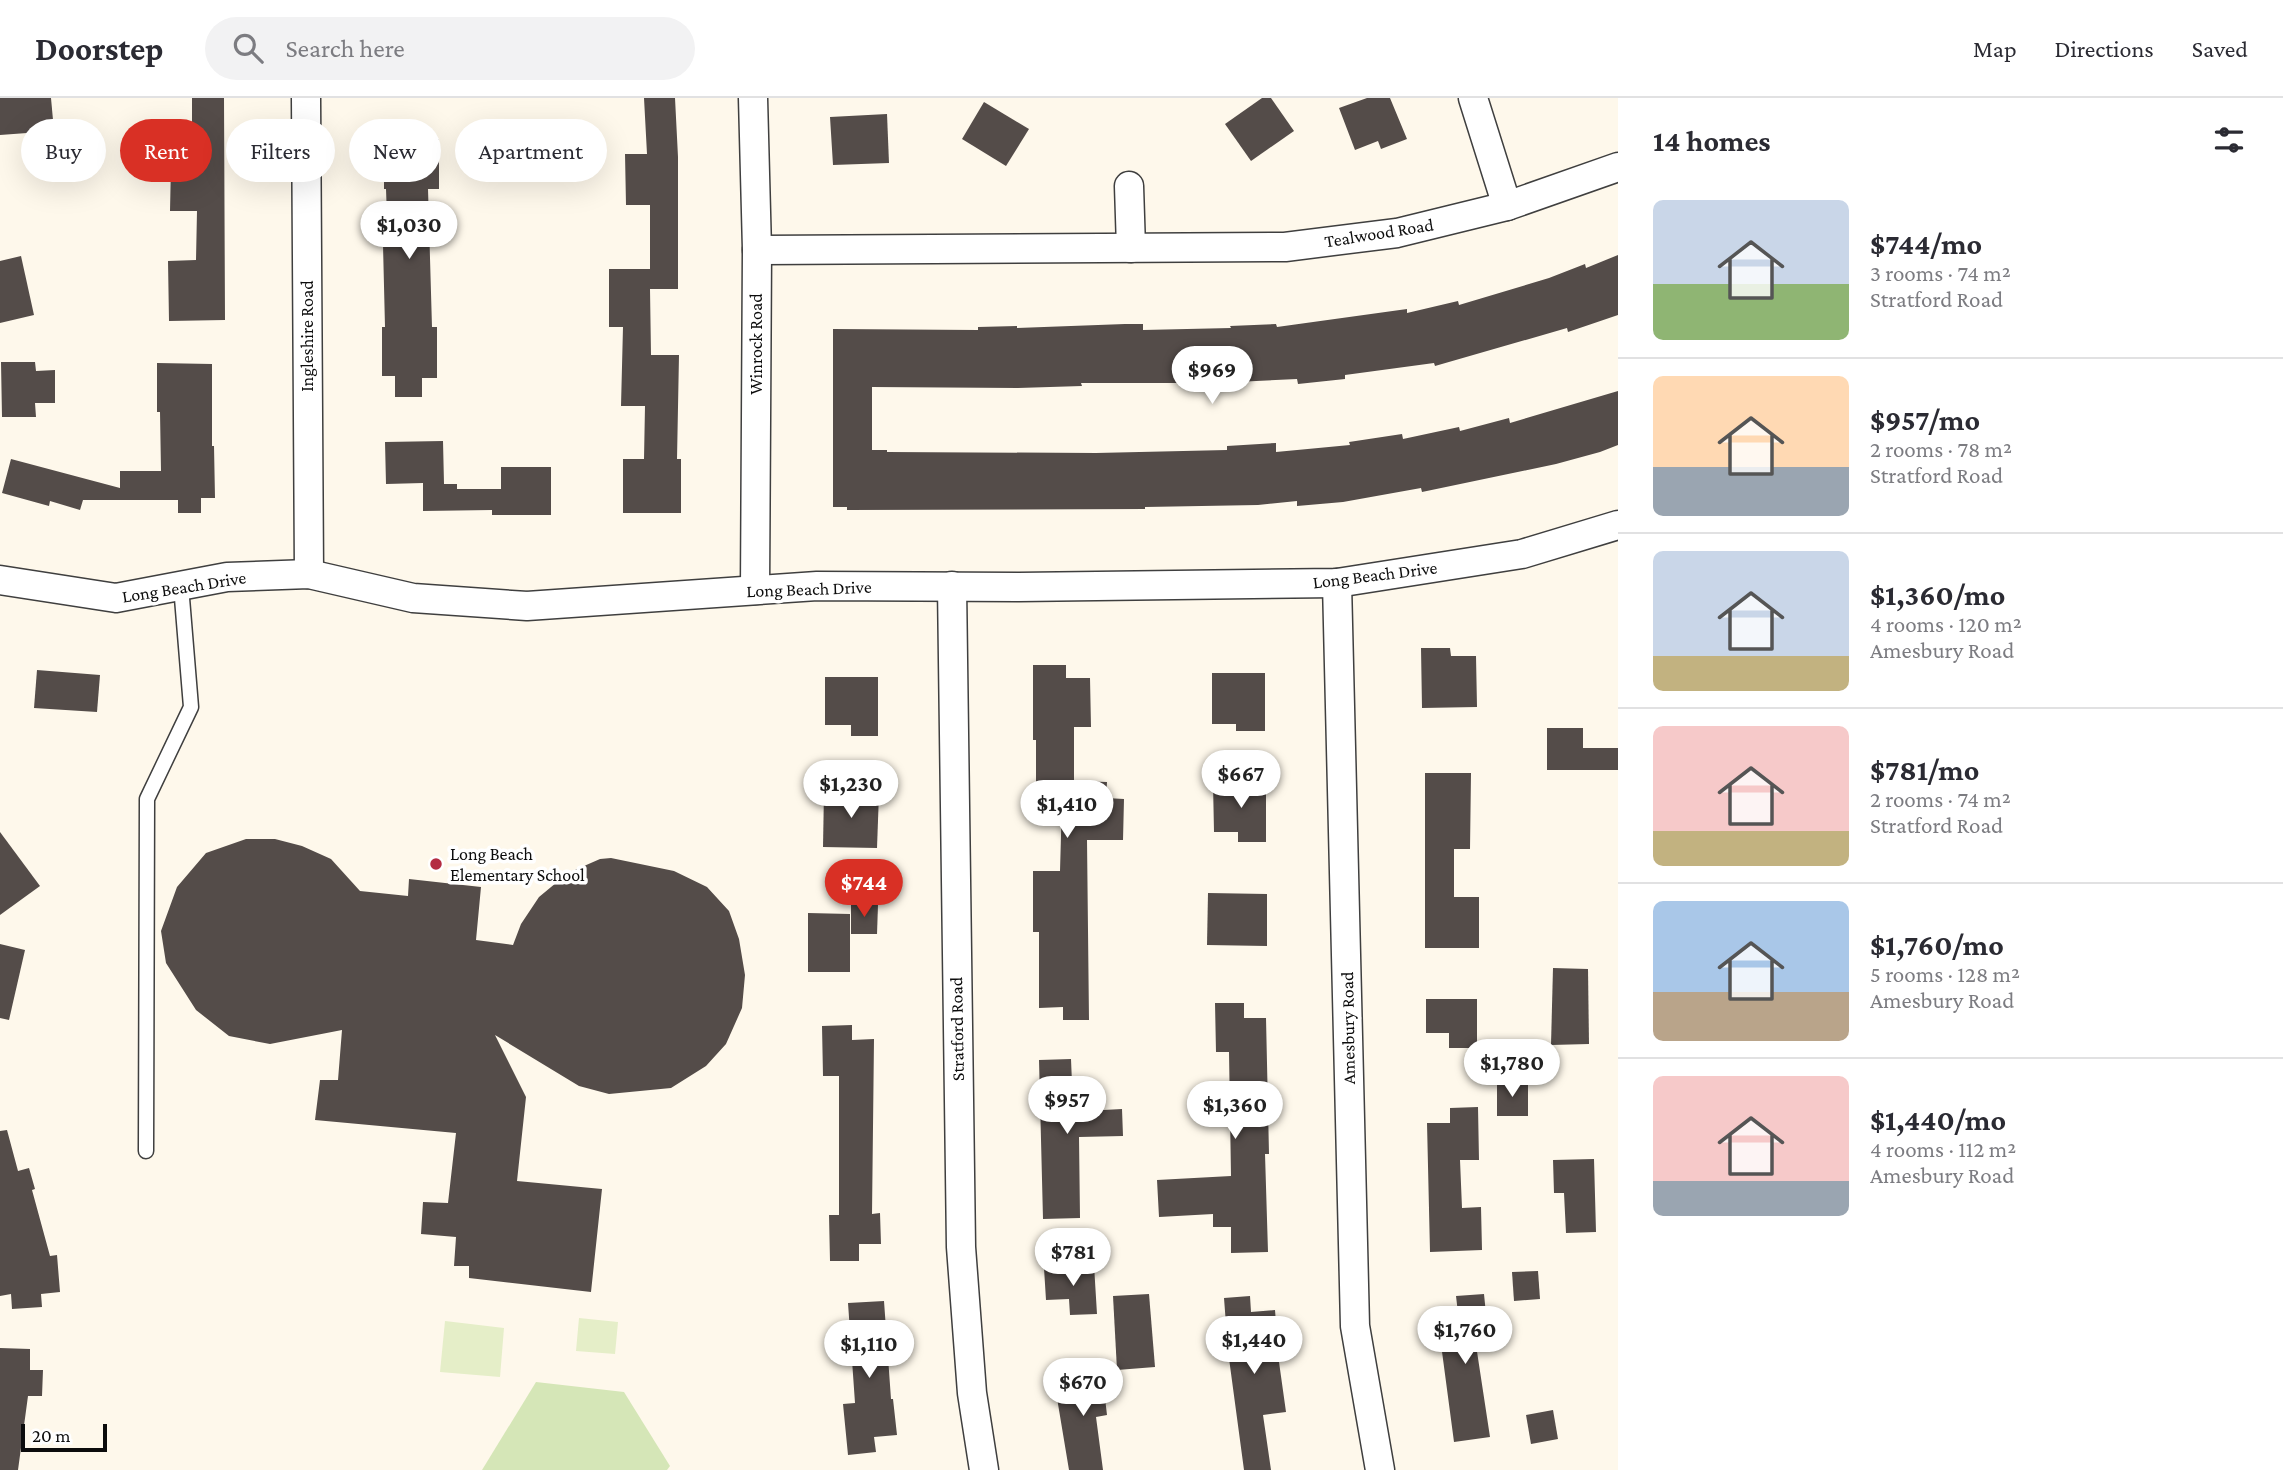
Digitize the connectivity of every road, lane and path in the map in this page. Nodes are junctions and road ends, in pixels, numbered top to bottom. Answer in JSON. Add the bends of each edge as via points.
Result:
{"nodes":[{"id":1,"x":306,"y":98,"type":"edge"},
{"id":2,"x":752,"y":98,"type":"edge"},
{"id":3,"x":1473,"y":98,"type":"edge"},
{"id":4,"x":1618,"y":167,"type":"edge"},
{"id":5,"x":1129,"y":186,"type":"dead end"},
{"id":6,"x":1507,"y":206,"type":"junction"},
{"id":7,"x":1131,"y":247,"type":"junction"},
{"id":8,"x":757,"y":250,"type":"junction"},
{"id":9,"x":1618,"y":525,"type":"edge"},
{"id":10,"x":309,"y":574,"type":"junction"},
{"id":11,"x":0,"y":580,"type":"edge"},
{"id":12,"x":1337,"y":583,"type":"junction"},
{"id":13,"x":181,"y":586,"type":"junction"},
{"id":14,"x":952,"y":586,"type":"junction"},
{"id":15,"x":755,"y":590,"type":"junction"},
{"id":16,"x":146,"y":1152,"type":"dead end"},
{"id":17,"x":984,"y":1470,"type":"edge"},
{"id":18,"x":1380,"y":1470,"type":"edge"}],
"edges":[{"from":1,"to":10,"type":"street","name":"Ingleshire Road"},
{"from":2,"to":8,"type":"street","name":"Winrock Road"},
{"from":3,"to":6,"type":"street"},
{"from":4,"to":6,"type":"street","name":"Tealwood Road"},
{"from":5,"to":7,"type":"street"},
{"from":6,"to":7,"type":"street","name":"Tealwood Road","via":[[1397,233],[1323,242],[1266,247]]},
{"from":7,"to":8,"type":"street","name":"Tealwood Road"},
{"from":8,"to":15,"type":"street","name":"Winrock Road"},
{"from":9,"to":12,"type":"street","name":"Long Beach Drive","via":[[1522,554]]},
{"from":10,"to":13,"type":"street","name":"Long Beach Drive","via":[[227,578]]},
{"from":10,"to":15,"type":"street","name":"Long Beach Drive","via":[[413,598],[527,606]]},
{"from":11,"to":13,"type":"street","name":"Long Beach Drive","via":[[116,598]]},
{"from":12,"to":14,"type":"street","name":"Long Beach Drive"},
{"from":12,"to":18,"type":"street","name":"Amesbury Road","via":[[1354,1326]]},
{"from":13,"to":16,"type":"lane","via":[[191,707],[147,799]]},
{"from":14,"to":15,"type":"street","name":"Long Beach Drive"},
{"from":14,"to":17,"type":"street","name":"Stratford Road","via":[[961,1247],[972,1393]]}]}
